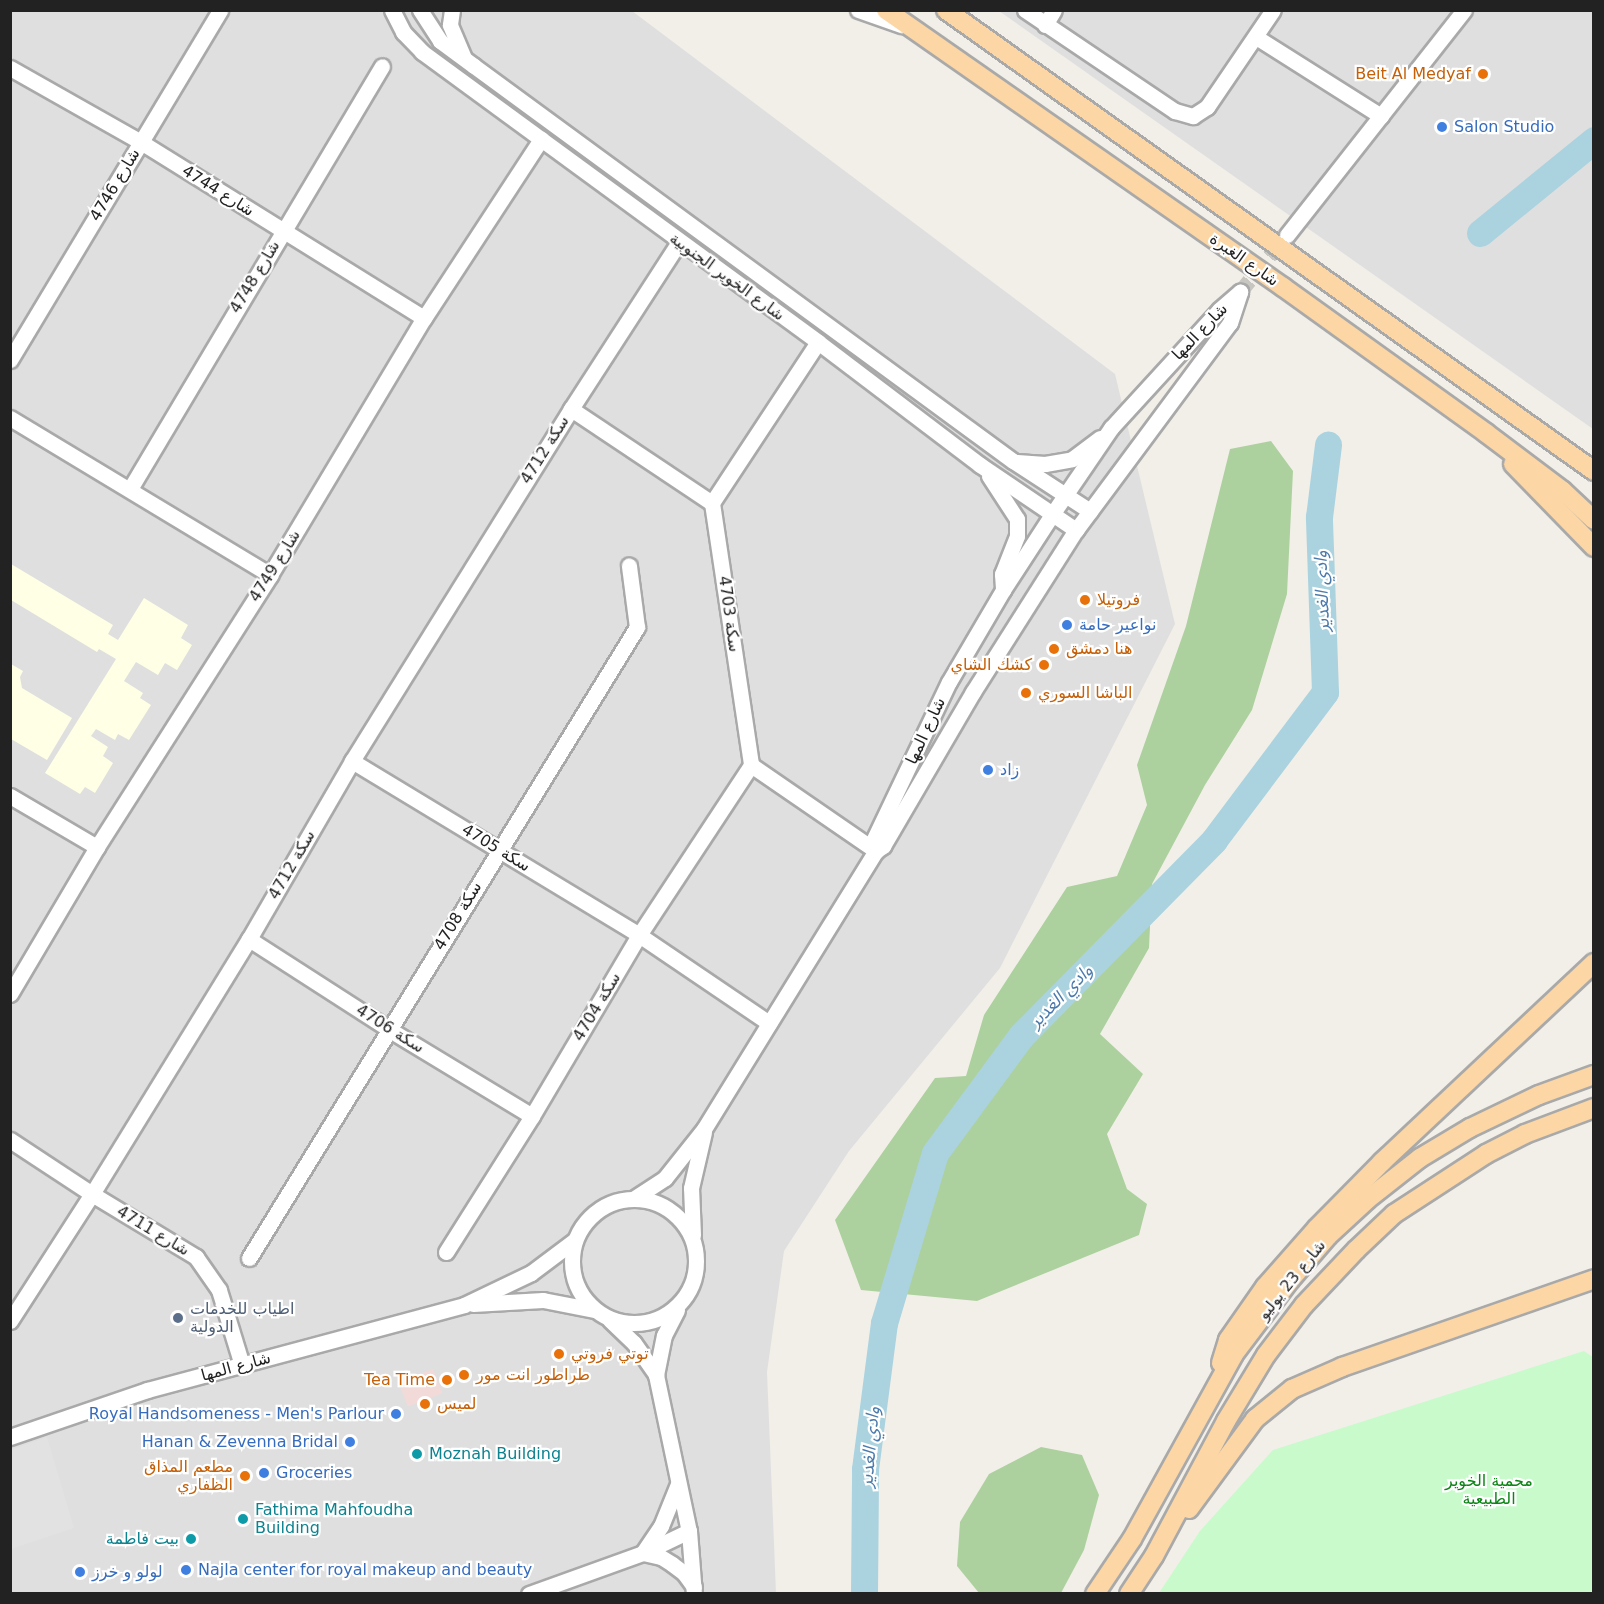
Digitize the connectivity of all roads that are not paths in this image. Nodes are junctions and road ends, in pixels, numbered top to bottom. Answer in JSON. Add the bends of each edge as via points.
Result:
{"nodes":[{"id":1,"x":220,"y":10,"type":"edge"},
{"id":2,"x":378,"y":10,"type":"edge"},
{"id":3,"x":392,"y":10,"type":"edge"},
{"id":4,"x":420,"y":10,"type":"edge"},
{"id":5,"x":452,"y":10,"type":"edge"},
{"id":6,"x":858,"y":10,"type":"edge"},
{"id":7,"x":886,"y":10,"type":"edge"},
{"id":8,"x":946,"y":10,"type":"edge"},
{"id":9,"x":960,"y":10,"type":"edge"},
{"id":10,"x":1025,"y":10,"type":"edge"},
{"id":11,"x":1054,"y":10,"type":"edge"},
{"id":12,"x":1273,"y":10,"type":"edge"},
{"id":13,"x":1464,"y":10,"type":"edge"},
{"id":14,"x":1045,"y":25,"type":"junction"},
{"id":15,"x":912,"y":29,"type":"junction"},
{"id":16,"x":976,"y":31,"type":"junction"},
{"id":17,"x":403,"y":32,"type":"junction"},
{"id":18,"x":1256,"y":37,"type":"junction"},
{"id":19,"x":382,"y":66,"type":"dead end"},
{"id":20,"x":474,"y":66,"type":"junction"},
{"id":21,"x":10,"y":68,"type":"edge"},
{"id":22,"x":1381,"y":116,"type":"junction"},
{"id":23,"x":541,"y":139,"type":"junction"},
{"id":24,"x":141,"y":142,"type":"junction"},
{"id":25,"x":282,"y":231,"type":"junction"},
{"id":26,"x":1287,"y":235,"type":"tunnel mouth"},
{"id":27,"x":679,"y":242,"type":"junction"},
{"id":28,"x":424,"y":318,"type":"junction"},
{"id":29,"x":818,"y":342,"type":"junction"},
{"id":30,"x":10,"y":360,"type":"edge"},
{"id":31,"x":571,"y":409,"type":"junction"},
{"id":32,"x":10,"y":418,"type":"edge"},
{"id":33,"x":1112,"y":428,"type":"junction"},
{"id":34,"x":1486,"y":433,"type":"junction"},
{"id":35,"x":1012,"y":461,"type":"junction"},
{"id":36,"x":980,"y":465,"type":"junction"},
{"id":37,"x":1589,"y":467,"type":"edge"},
{"id":38,"x":130,"y":489,"type":"junction"},
{"id":39,"x":1065,"y":495,"type":"junction"},
{"id":40,"x":712,"y":503,"type":"junction"},
{"id":41,"x":1090,"y":511,"type":"junction"},
{"id":42,"x":1053,"y":513,"type":"junction"},
{"id":43,"x":1593,"y":520,"type":"edge"},
{"id":44,"x":1076,"y":530,"type":"junction"},
{"id":45,"x":1593,"y":547,"type":"edge"},
{"id":46,"x":628,"y":566,"type":"dead end"},
{"id":47,"x":270,"y":575,"type":"junction"},
{"id":48,"x":1003,"y":590,"type":"junction"},
{"id":49,"x":352,"y":761,"type":"junction"},
{"id":50,"x":751,"y":765,"type":"junction"},
{"id":51,"x":10,"y":796,"type":"edge"},
{"id":52,"x":97,"y":847,"type":"junction"},
{"id":53,"x":498,"y":849,"type":"junction"},
{"id":54,"x":876,"y":851,"type":"junction"},
{"id":55,"x":639,"y":935,"type":"junction"},
{"id":56,"x":249,"y":939,"type":"junction"},
{"id":57,"x":1593,"y":963,"type":"edge"},
{"id":58,"x":10,"y":994,"type":"edge"},
{"id":59,"x":769,"y":1023,"type":"junction"},
{"id":60,"x":390,"y":1030,"type":"junction"},
{"id":61,"x":1593,"y":1075,"type":"edge"},
{"id":62,"x":1593,"y":1108,"type":"edge"},
{"id":63,"x":532,"y":1116,"type":"junction"},
{"id":64,"x":704,"y":1129,"type":"junction"},
{"id":65,"x":10,"y":1140,"type":"edge"},
{"id":66,"x":92,"y":1194,"type":"junction"},
{"id":67,"x":633,"y":1199,"type":"junction"},
{"id":68,"x":575,"y":1240,"type":"junction"},
{"id":69,"x":694,"y":1240,"type":"junction"},
{"id":70,"x":446,"y":1252,"type":"dead end"},
{"id":71,"x":249,"y":1258,"type":"dead end"},
{"id":72,"x":1593,"y":1279,"type":"edge"},
{"id":73,"x":464,"y":1305,"type":"junction"},
{"id":74,"x":678,"y":1307,"type":"junction"},
{"id":75,"x":595,"y":1310,"type":"junction"},
{"id":76,"x":609,"y":1319,"type":"junction"},
{"id":77,"x":10,"y":1321,"type":"edge"},
{"id":78,"x":242,"y":1365,"type":"junction"},
{"id":79,"x":656,"y":1375,"type":"junction"},
{"id":80,"x":1214,"y":1387,"type":"junction"},
{"id":81,"x":10,"y":1437,"type":"edge"},
{"id":82,"x":678,"y":1484,"type":"junction"},
{"id":83,"x":689,"y":1531,"type":"junction"},
{"id":84,"x":643,"y":1553,"type":"junction"},
{"id":85,"x":1154,"y":1556,"type":"junction"},
{"id":86,"x":694,"y":1590,"type":"edge"},
{"id":87,"x":530,"y":1593,"type":"edge"},
{"id":88,"x":1095,"y":1593,"type":"edge"},
{"id":89,"x":1129,"y":1593,"type":"edge"}],
"edges":[{"from":1,"to":24,"type":"street","name":"4746 شارع"},
{"from":2,"to":17,"type":"street"},
{"from":3,"to":17,"type":"street","name":"شارع الخوير الجنوبية"},
{"from":4,"to":20,"type":"street","name":"شارع الخوير الجنوبية","via":[[440,41]]},
{"from":5,"to":20,"type":"street","via":[[454,40]]},
{"from":6,"to":15,"type":"street"},
{"from":7,"to":15,"type":"main road","name":"شارع الغبرة"},
{"from":8,"to":16,"type":"main road","name":"شارع الغبرة"},
{"from":9,"to":16,"type":"street"},
{"from":10,"to":14,"type":"street"},
{"from":11,"to":14,"type":"street"},
{"from":12,"to":18,"type":"street"},
{"from":13,"to":22,"type":"street"},
{"from":14,"to":18,"type":"street","via":[[1175,111],[1193,116],[1207,107]]},
{"from":15,"to":34,"type":"main road","name":"شارع الغبرة"},
{"from":16,"to":37,"type":"main road","name":"شارع الغبرة"},
{"from":17,"to":23,"type":"street","name":"شارع الخوير الجنوبية","via":[[422,52]]},
{"from":18,"to":22,"type":"street"},
{"from":19,"to":25,"type":"street","name":"4748 شارع"},
{"from":20,"to":35,"type":"street","name":"شارع الخوير الجنوبية"},
{"from":21,"to":24,"type":"street","name":"4744 شارع"},
{"from":22,"to":26,"type":"street"},
{"from":23,"to":27,"type":"street","name":"شارع الخوير الجنوبية"},
{"from":23,"to":28,"type":"street","name":"4749 شارع"},
{"from":24,"to":25,"type":"street","name":"4744 شارع"},
{"from":24,"to":30,"type":"street","name":"4746 شارع"},
{"from":25,"to":28,"type":"street","name":"4744 شارع"},
{"from":25,"to":38,"type":"street","name":"4748 شارع"},
{"from":27,"to":29,"type":"street","name":"شارع الخوير الجنوبية"},
{"from":27,"to":31,"type":"street","name":"سكة 4712"},
{"from":28,"to":47,"type":"street","name":"4749 شارع"},
{"from":29,"to":36,"type":"street","name":"شارع الخوير الجنوبية"},
{"from":29,"to":40,"type":"street"},
{"from":31,"to":40,"type":"street","name":"سكة 4712"},
{"from":31,"to":49,"type":"street","name":"سكة 4712"},
{"from":32,"to":38,"type":"street"},
{"from":33,"to":35,"type":"street","via":[[1072,459],[1045,464]]},
{"from":33,"to":39,"type":"street","name":"شارع المها"},
{"from":33,"to":41,"type":"street","name":"شارع المها","via":[[1240,292],[1230,323]]},
{"from":34,"to":43,"type":"main road","name":"شارع الغبرة","via":[[1563,491]]},
{"from":34,"to":45,"type":"main road"},
{"from":35,"to":39,"type":"street","name":"شارع الخوير الجنوبية"},
{"from":36,"to":42,"type":"street","name":"شارع الخوير الجنوبية"},
{"from":36,"to":48,"type":"street","via":[[1017,519],[1017,536],[1002,574]]},
{"from":38,"to":47,"type":"street"},
{"from":39,"to":41,"type":"street","name":"شارع الخوير الجنوبية"},
{"from":39,"to":42,"type":"street","name":"شارع المها"},
{"from":40,"to":50,"type":"street","name":"4703 سكة"},
{"from":41,"to":44,"type":"street","name":"شارع المها"},
{"from":42,"to":44,"type":"street","name":"شارع الخوير الجنوبية"},
{"from":42,"to":48,"type":"street","name":"شارع المها"},
{"from":44,"to":54,"type":"street","name":"شارع المها","via":[[973,692],[883,846]]},
{"from":46,"to":53,"type":"street","name":"سكة 4708","via":[[637,627]]},
{"from":47,"to":52,"type":"street","name":"4749 شارع"},
{"from":48,"to":54,"type":"street","name":"شارع المها","via":[[949,682],[873,841]]},
{"from":49,"to":53,"type":"street","name":"4705 سكة"},
{"from":49,"to":56,"type":"street","name":"سكة 4712"},
{"from":50,"to":54,"type":"street"},
{"from":50,"to":55,"type":"street","name":"سكة 4704"},
{"from":51,"to":52,"type":"street"},
{"from":52,"to":58,"type":"street","name":"4749 شارع"},
{"from":53,"to":55,"type":"street","name":"4705 سكة"},
{"from":53,"to":60,"type":"street","name":"سكة 4708"},
{"from":54,"to":59,"type":"street","name":"شارع المها"},
{"from":55,"to":59,"type":"street","name":"4705 سكة"},
{"from":55,"to":63,"type":"street","name":"سكة 4704"},
{"from":56,"to":60,"type":"street","name":"4706 سكة"},
{"from":56,"to":66,"type":"street","name":"سكة 4712"},
{"from":57,"to":80,"type":"main road","via":[[1317,1228],[1265,1287],[1228,1340]]},
{"from":59,"to":64,"type":"street","name":"شارع المها"},
{"from":60,"to":63,"type":"street","name":"4706 سكة"},
{"from":60,"to":71,"type":"street","name":"سكة 4708"},
{"from":61,"to":80,"type":"main road","name":"شارع 23 يوليو","via":[[1539,1095],[1470,1128],[1420,1158],[1368,1199],[1328,1236],[1290,1280],[1233,1354]]},
{"from":62,"to":85,"type":"main road","name":"شارع 23 يوليو","via":[[1486,1154],[1394,1214],[1356,1250],[1266,1355]]},
{"from":63,"to":70,"type":"street","name":"سكة 4704"},
{"from":64,"to":67,"type":"street","name":"شارع المها","via":[[665,1178]]},
{"from":64,"to":69,"type":"street","name":"شارع المها","via":[[691,1188]]},
{"from":65,"to":66,"type":"street","name":"4711 شارع"},
{"from":66,"to":77,"type":"street","name":"سكة 4712"},
{"from":66,"to":78,"type":"street","name":"4711 شارع","via":[[196,1257],[219,1290]]},
{"from":67,"to":68,"type":"street","via":[[604,1207],[592,1215]]},
{"from":67,"to":69,"type":"street","via":[[652,1201],[670,1210]]},
{"from":68,"to":73,"type":"street","name":"شارع المها","via":[[531,1273]]},
{"from":68,"to":75,"type":"street","via":[[574,1278],[584,1299]]},
{"from":69,"to":74,"type":"street","via":[[696,1276]]},
{"from":72,"to":85,"type":"main road","via":[[1351,1364],[1292,1389],[1238,1439]]},
{"from":73,"to":75,"type":"street","name":"شارع المها","via":[[543,1299]]},
{"from":73,"to":78,"type":"street","name":"شارع المها"},
{"from":74,"to":76,"type":"street","via":[[663,1318],[645,1323]]},
{"from":74,"to":79,"type":"street","via":[[664,1335]]},
{"from":75,"to":76,"type":"street"},
{"from":76,"to":79,"type":"street","via":[[634,1343]]},
{"from":78,"to":81,"type":"street","name":"شارع المها","via":[[147,1390]]},
{"from":79,"to":82,"type":"street"},
{"from":80,"to":88,"type":"main road","name":"شارع 23 يوليو","via":[[1132,1539]]},
{"from":82,"to":83,"type":"street"},
{"from":82,"to":84,"type":"street","via":[[661,1526]]},
{"from":83,"to":84,"type":"street"},
{"from":83,"to":86,"type":"street"},
{"from":84,"to":86,"type":"street","via":[[672,1564],[684,1573]]},
{"from":84,"to":87,"type":"street"},
{"from":85,"to":89,"type":"main road","name":"شارع 23 يوليو"}]}
